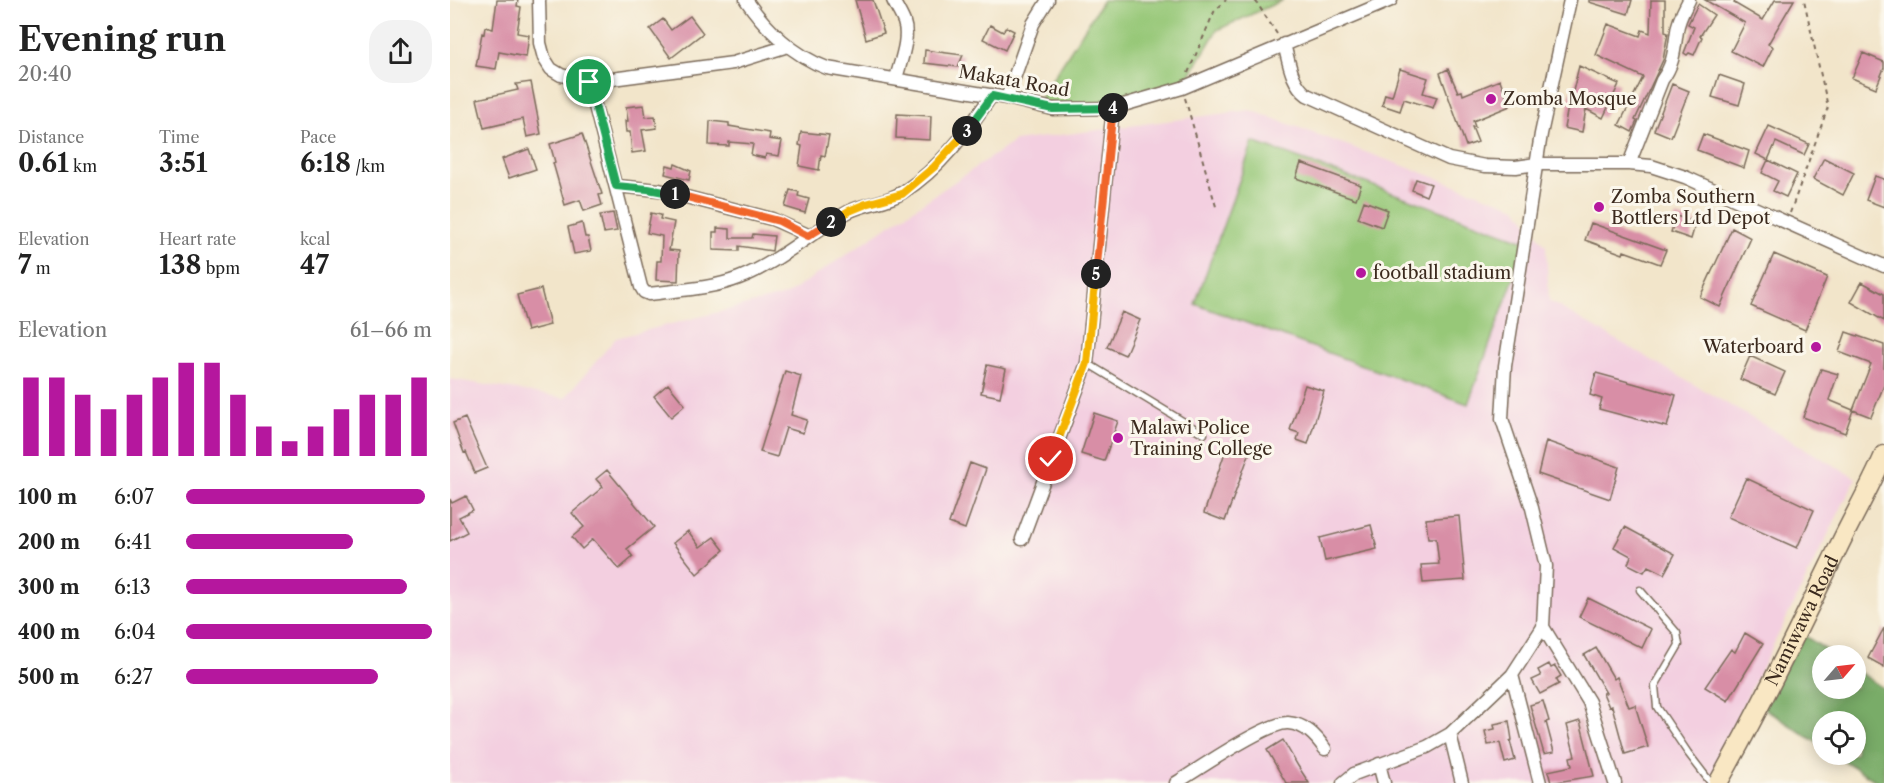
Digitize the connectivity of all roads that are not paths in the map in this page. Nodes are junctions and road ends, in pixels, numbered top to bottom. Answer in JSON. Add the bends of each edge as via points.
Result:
{"nodes":[{"id":1,"x":538,"y":0,"type":"edge"},
{"id":2,"x":746,"y":0,"type":"edge"},
{"id":3,"x":893,"y":0,"type":"edge"},
{"id":4,"x":1048,"y":0,"type":"edge"},
{"id":5,"x":1391,"y":0,"type":"edge"},
{"id":6,"x":1570,"y":0,"type":"edge"},
{"id":7,"x":1689,"y":0,"type":"edge"},
{"id":8,"x":1284,"y":44,"type":"junction"},
{"id":9,"x":788,"y":46,"type":"junction"},
{"id":10,"x":897,"y":79,"type":"junction"},
{"id":11,"x":589,"y":82,"type":"junction"},
{"id":12,"x":992,"y":96,"type":"junction"},
{"id":13,"x":1007,"y":98,"type":"junction"},
{"id":14,"x":1113,"y":108,"type":"junction"},
{"id":15,"x":1536,"y":164,"type":"junction"},
{"id":16,"x":1629,"y":164,"type":"junction"},
{"id":17,"x":616,"y":186,"type":"junction"},
{"id":18,"x":808,"y":236,"type":"junction"},
{"id":19,"x":1884,"y":266,"type":"edge"},
{"id":20,"x":1087,"y":363,"type":"junction"},
{"id":21,"x":1204,"y":434,"type":"dead end"},
{"id":22,"x":1884,"y":456,"type":"edge"},
{"id":23,"x":1880,"y":477,"type":"edge"},
{"id":24,"x":1022,"y":539,"type":"dead end"},
{"id":25,"x":1640,"y":590,"type":"dead end"},
{"id":26,"x":1543,"y":627,"type":"junction"},
{"id":27,"x":1512,"y":675,"type":"junction"},
{"id":28,"x":1450,"y":734,"type":"junction"},
{"id":29,"x":1325,"y":749,"type":"dead end"},
{"id":30,"x":1379,"y":764,"type":"junction"},
{"id":31,"x":1176,"y":783,"type":"edge"},
{"id":32,"x":1343,"y":783,"type":"edge"},
{"id":33,"x":1384,"y":783,"type":"edge"},
{"id":34,"x":1462,"y":783,"type":"edge"},
{"id":35,"x":1540,"y":783,"type":"edge"},
{"id":36,"x":1614,"y":783,"type":"edge"},
{"id":37,"x":1711,"y":783,"type":"edge"},
{"id":38,"x":1718,"y":783,"type":"edge"}],
"edges":[{"from":1,"to":11,"type":"street","via":[[544,58],[561,75]]},
{"from":2,"to":9,"type":"street","name":"Makata Road"},
{"from":3,"to":10,"type":"street","via":[[906,28]]},
{"from":4,"to":13,"type":"street","via":[[1033,24]]},
{"from":5,"to":8,"type":"street","name":"Makata Road"},
{"from":6,"to":15,"type":"street"},
{"from":7,"to":16,"type":"street","via":[[1677,30],[1673,60]]},
{"from":8,"to":14,"type":"street","name":"Makata Road","via":[[1182,88]]},
{"from":8,"to":15,"type":"street","via":[[1293,77],[1307,95],[1449,159],[1485,166]]},
{"from":9,"to":10,"type":"street","name":"Makata Road","via":[[827,68]]},
{"from":9,"to":11,"type":"street","via":[[733,63]]},
{"from":10,"to":12,"type":"street","name":"Makata Road"},
{"from":11,"to":17,"type":"street"},
{"from":12,"to":13,"type":"street","name":"Makata Road"},
{"from":12,"to":18,"type":"street","via":[[964,135],[902,194],[849,211]]},
{"from":13,"to":14,"type":"street","name":"Makata Road","via":[[1053,109]]},
{"from":14,"to":20,"type":"street"},
{"from":15,"to":16,"type":"street"},
{"from":15,"to":26,"type":"street","via":[[1505,366],[1502,419],[1532,508],[1546,566]]},
{"from":16,"to":19,"type":"street","via":[[1669,171]]},
{"from":17,"to":18,"type":"street","via":[[659,190],[749,213],[779,221]]},
{"from":17,"to":18,"type":"street","via":[[640,287],[649,294],[738,279]]},
{"from":20,"to":21,"type":"lane"},
{"from":20,"to":24,"type":"street"},
{"from":22,"to":23,"type":"street","name":"Namiwawa Road"},
{"from":23,"to":38,"type":"street","name":"Namiwawa Road"},
{"from":25,"to":37,"type":"lane","via":[[1677,633],[1679,645],[1655,686],[1657,707]]},
{"from":26,"to":27,"type":"street"},
{"from":26,"to":36,"type":"street","via":[[1589,702]]},
{"from":27,"to":28,"type":"street"},
{"from":27,"to":35,"type":"street"},
{"from":28,"to":30,"type":"street","via":[[1427,747]]},
{"from":28,"to":34,"type":"street"},
{"from":29,"to":31,"type":"street","via":[[1309,730],[1286,723],[1270,728]]},
{"from":30,"to":32,"type":"street"},
{"from":30,"to":33,"type":"street"}]}
